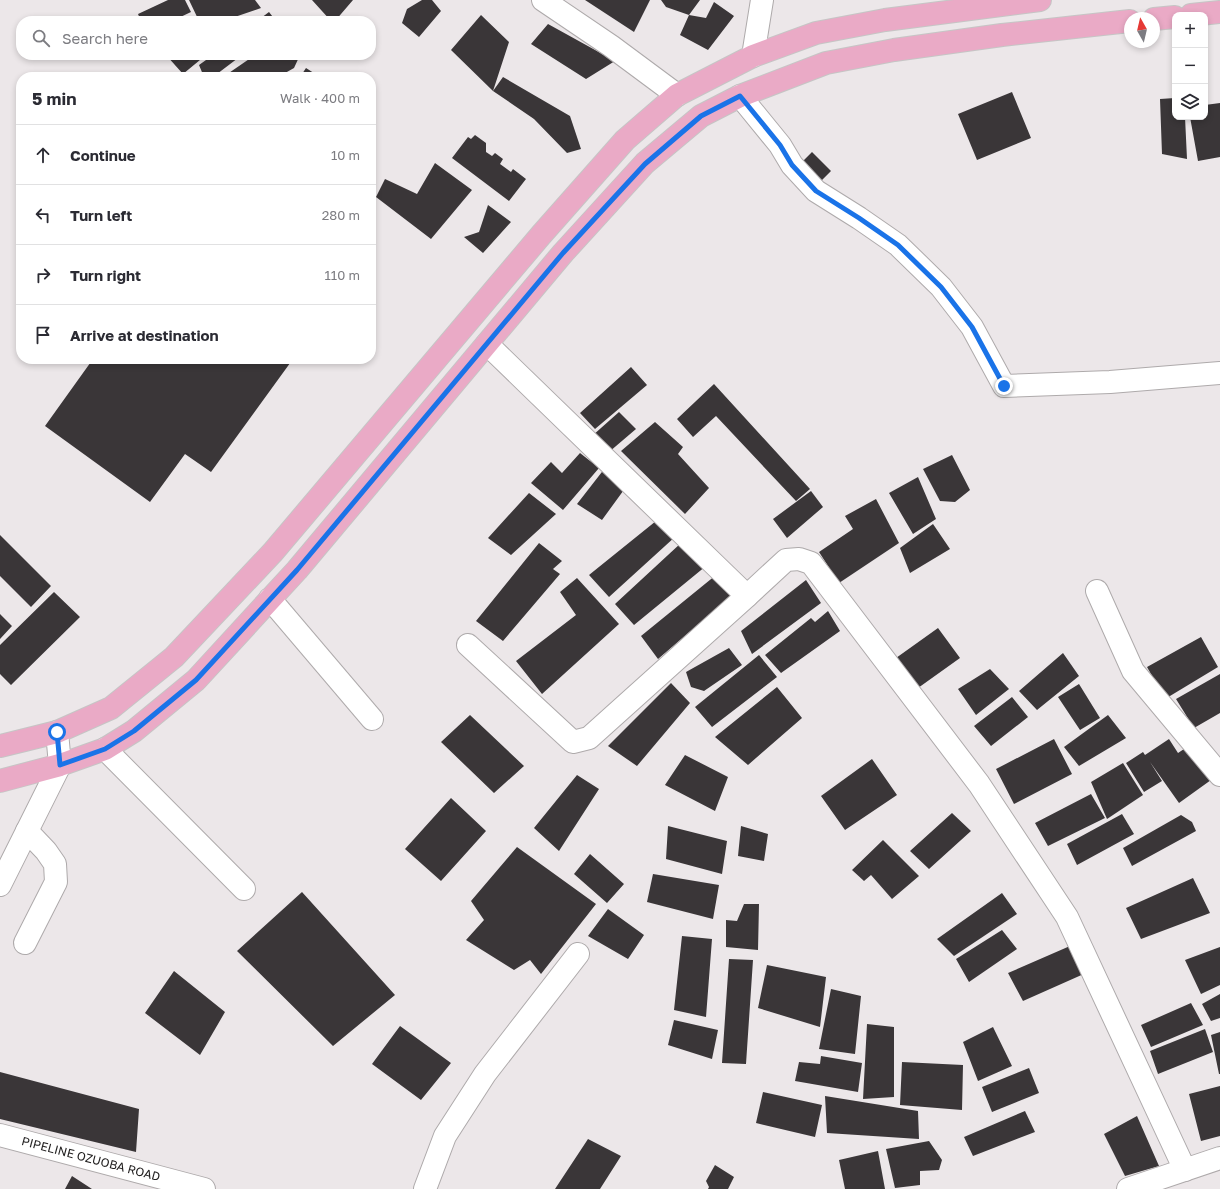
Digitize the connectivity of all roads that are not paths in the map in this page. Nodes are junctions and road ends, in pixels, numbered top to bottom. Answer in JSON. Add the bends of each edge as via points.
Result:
{"nodes":[{"id":1,"x":543,"y":0,"type":"edge"},
{"id":2,"x":762,"y":0,"type":"edge"},
{"id":3,"x":1040,"y":0,"type":"edge"},
{"id":4,"x":1208,"y":14,"type":"edge"},
{"id":5,"x":1220,"y":14,"type":"edge"},
{"id":6,"x":1172,"y":17,"type":"edge"},
{"id":7,"x":1160,"y":18,"type":"edge"},
{"id":8,"x":1124,"y":22,"type":"edge"},
{"id":9,"x":753,"y":56,"type":"junction"},
{"id":10,"x":677,"y":95,"type":"junction"},
{"id":11,"x":740,"y":96,"type":"junction"},
{"id":12,"x":487,"y":344,"type":"junction"},
{"id":13,"x":1220,"y":373,"type":"edge"},
{"id":14,"x":1097,"y":591,"type":"dead end"},
{"id":15,"x":747,"y":596,"type":"junction"},
{"id":16,"x":270,"y":599,"type":"junction"},
{"id":17,"x":468,"y":645,"type":"dead end"},
{"id":18,"x":372,"y":719,"type":"dead end"},
{"id":19,"x":57,"y":732,"type":"junction"},
{"id":20,"x":0,"y":746,"type":"edge"},
{"id":21,"x":105,"y":749,"type":"junction"},
{"id":22,"x":60,"y":765,"type":"junction"},
{"id":23,"x":1220,"y":775,"type":"edge"},
{"id":24,"x":0,"y":781,"type":"edge"},
{"id":25,"x":27,"y":831,"type":"junction"},
{"id":26,"x":0,"y":885,"type":"edge"},
{"id":27,"x":244,"y":889,"type":"dead end"},
{"id":28,"x":25,"y":943,"type":"dead end"},
{"id":29,"x":578,"y":954,"type":"dead end"},
{"id":30,"x":0,"y":1135,"type":"edge"},
{"id":31,"x":1220,"y":1158,"type":"edge"},
{"id":32,"x":1185,"y":1170,"type":"junction"},
{"id":33,"x":204,"y":1189,"type":"edge"},
{"id":34,"x":425,"y":1189,"type":"edge"},
{"id":35,"x":1128,"y":1189,"type":"edge"}],
"edges":[{"from":1,"to":10,"type":"street"},
{"from":2,"to":9,"type":"street"},
{"from":3,"to":9,"type":"main road","via":[[862,24],[816,34]]},
{"from":4,"to":5,"type":"main road"},
{"from":6,"to":7,"type":"main road"},
{"from":8,"to":11,"type":"main road","via":[[1002,35],[894,50],[826,63]]},
{"from":9,"to":10,"type":"main road"},
{"from":10,"to":19,"type":"main road","via":[[625,140],[273,552],[174,657],[111,708]]},
{"from":11,"to":12,"type":"main road","via":[[701,116],[645,164],[563,253]]},
{"from":11,"to":13,"type":"street","via":[[780,145],[792,165],[816,191],[898,245],[941,287],[972,327],[1004,386],[1110,382]]},
{"from":12,"to":15,"type":"street"},
{"from":12,"to":16,"type":"main road"},
{"from":14,"to":23,"type":"street","via":[[1133,671]]},
{"from":15,"to":17,"type":"street","via":[[589,738],[573,742]]},
{"from":15,"to":32,"type":"street","via":[[786,560],[799,559],[811,563],[979,784],[1067,917]]},
{"from":16,"to":18,"type":"street"},
{"from":16,"to":21,"type":"main road","via":[[196,680],[134,731]]},
{"from":19,"to":20,"type":"main road"},
{"from":19,"to":22,"type":"street"},
{"from":21,"to":22,"type":"main road"},
{"from":21,"to":27,"type":"street"},
{"from":22,"to":24,"type":"main road"},
{"from":22,"to":25,"type":"street"},
{"from":25,"to":26,"type":"street"},
{"from":25,"to":28,"type":"street","via":[[55,864],[56,882]]},
{"from":29,"to":34,"type":"street","via":[[485,1074],[445,1136]]},
{"from":30,"to":33,"type":"street","name":"PIPELINE OZUOBA ROAD"},
{"from":31,"to":32,"type":"street"},
{"from":32,"to":35,"type":"street"}]}
